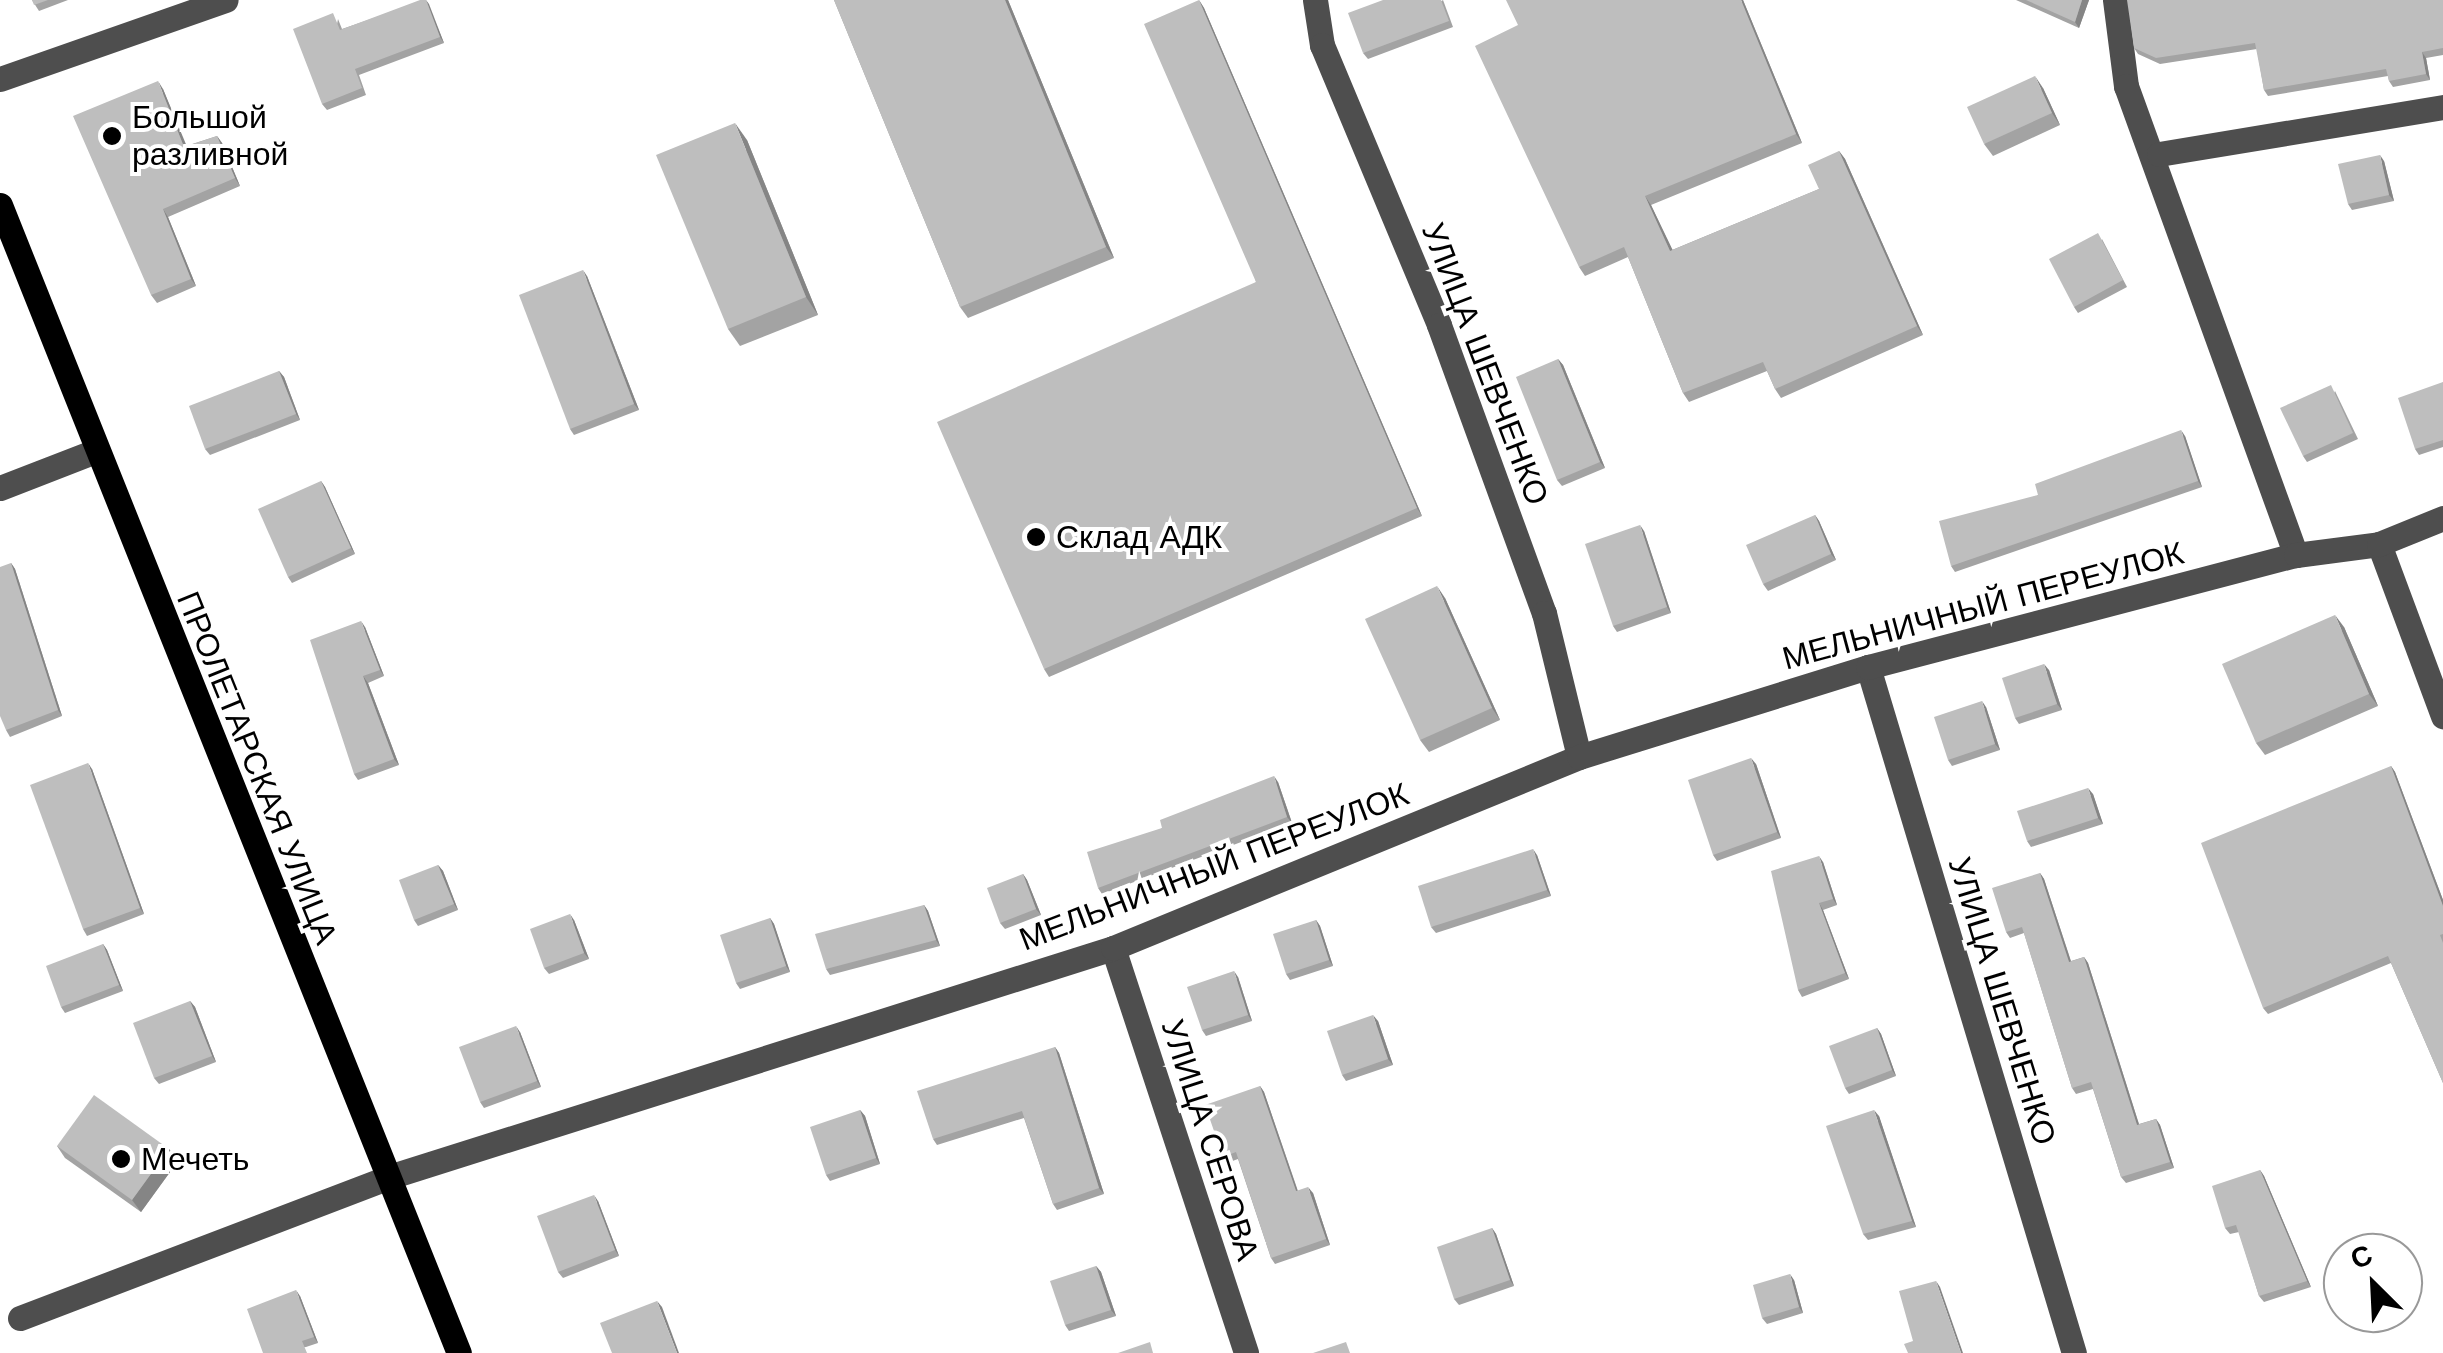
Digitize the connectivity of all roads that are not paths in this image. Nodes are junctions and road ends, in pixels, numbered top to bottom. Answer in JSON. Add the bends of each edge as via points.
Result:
{"nodes":[{"id":1,"x":226,"y":0,"type":"edge"},
{"id":2,"x":1315,"y":0,"type":"edge"},
{"id":3,"x":2115,"y":0,"type":"edge"},
{"id":4,"x":0,"y":79,"type":"edge"},
{"id":5,"x":2443,"y":107,"type":"edge"},
{"id":6,"x":2158,"y":154,"type":"junction"},
{"id":7,"x":0,"y":205,"type":"edge"},
{"id":8,"x":94,"y":452,"type":"junction"},
{"id":9,"x":0,"y":488,"type":"edge"},
{"id":10,"x":2443,"y":518,"type":"edge"},
{"id":11,"x":2379,"y":544,"type":"junction"},
{"id":12,"x":2296,"y":554,"type":"junction"},
{"id":13,"x":1868,"y":668,"type":"junction"},
{"id":14,"x":2443,"y":716,"type":"edge"},
{"id":15,"x":1579,"y":757,"type":"junction"},
{"id":16,"x":1113,"y":948,"type":"junction"},
{"id":17,"x":389,"y":1177,"type":"junction"},
{"id":18,"x":20,"y":1318,"type":"dead end"},
{"id":19,"x":459,"y":1353,"type":"edge"},
{"id":20,"x":1246,"y":1353,"type":"edge"},
{"id":21,"x":2074,"y":1353,"type":"edge"}],
"edges":[{"from":1,"to":4,"type":"street"},
{"from":2,"to":15,"type":"street","name":"УЛИЦА ШЕВЧЕНКО","via":[[1322,45],[1439,325],[1544,613]]},
{"from":3,"to":6,"type":"street","via":[[2126,86]]},
{"from":5,"to":6,"type":"street"},
{"from":6,"to":12,"type":"street"},
{"from":7,"to":8,"type":"main road","name":"ПРОЛЕТАРСКАЯ УЛИЦА"},
{"from":8,"to":9,"type":"street"},
{"from":8,"to":17,"type":"main road","name":"ПРОЛЕТАРСКАЯ УЛИЦА"},
{"from":10,"to":11,"type":"street","name":"МЕЛЬНИЧНЫЙ ПЕРЕУЛОК"},
{"from":11,"to":12,"type":"street","name":"МЕЛЬНИЧНЫЙ ПЕРЕУЛОК"},
{"from":11,"to":14,"type":"street"},
{"from":12,"to":13,"type":"street","name":"МЕЛЬНИЧНЫЙ ПЕРЕУЛОК"},
{"from":13,"to":15,"type":"street","name":"МЕЛЬНИЧНЫЙ ПЕРЕУЛОК"},
{"from":13,"to":21,"type":"street","name":"УЛИЦА ШЕВЧЕНКО"},
{"from":15,"to":16,"type":"street","name":"МЕЛЬНИЧНЫЙ ПЕРЕУЛОК"},
{"from":16,"to":17,"type":"street","name":"МЕЛЬНИЧНЫЙ ПЕРЕУЛОК"},
{"from":16,"to":20,"type":"street","name":"УЛИЦА СЕРОВА"},
{"from":17,"to":18,"type":"street","name":"МЕЛЬНИЧНЫЙ ПЕРЕУЛОК"},
{"from":17,"to":19,"type":"main road","name":"ПРОЛЕТАРСКАЯ УЛИЦА"}]}
